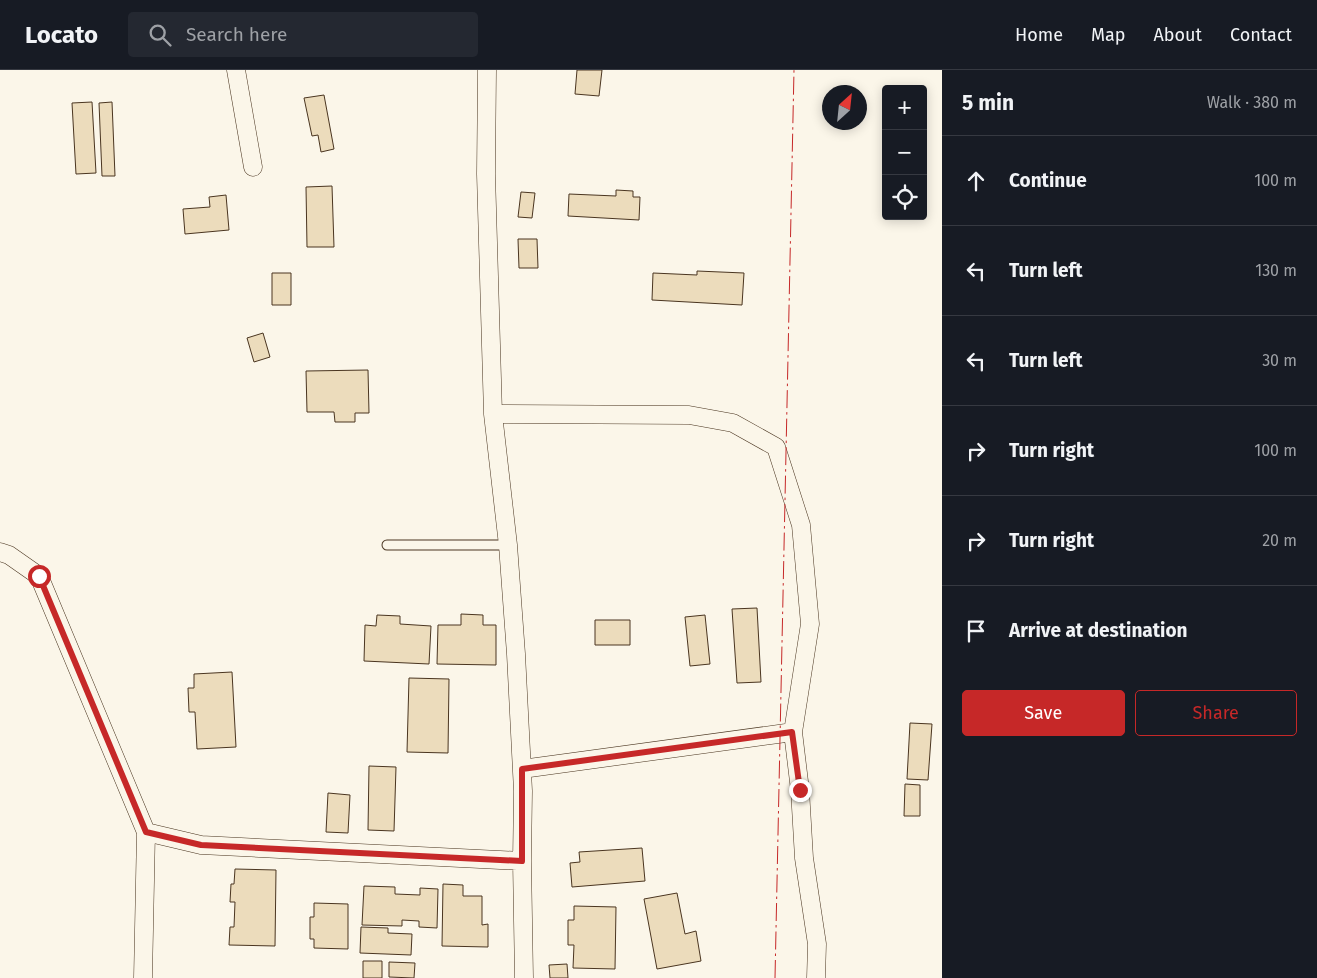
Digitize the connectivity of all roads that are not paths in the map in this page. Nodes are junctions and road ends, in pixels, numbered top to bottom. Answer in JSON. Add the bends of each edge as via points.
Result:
{"nodes":[{"id":1,"x":236,"y":70,"type":"edge"},
{"id":2,"x":487,"y":70,"type":"edge"},
{"id":3,"x":253,"y":167,"type":"dead end"},
{"id":4,"x":493,"y":414,"type":"junction"},
{"id":5,"x":387,"y":545,"type":"dead end"},
{"id":6,"x":508,"y":545,"type":"junction"},
{"id":7,"x":0,"y":552,"type":"edge"},
{"id":8,"x":792,"y":732,"type":"junction"},
{"id":9,"x":522,"y":769,"type":"junction"},
{"id":10,"x":146,"y":832,"type":"junction"},
{"id":11,"x":522,"y":861,"type":"junction"},
{"id":12,"x":143,"y":978,"type":"edge"},
{"id":13,"x":524,"y":978,"type":"edge"},
{"id":14,"x":816,"y":978,"type":"edge"}],
"edges":[{"from":1,"to":3,"type":"street"},
{"from":2,"to":4,"type":"street","via":[[486,174]]},
{"from":4,"to":6,"type":"street"},
{"from":4,"to":8,"type":"street","via":[[689,415],[733,423],[776,447],[801,525],[810,624]]},
{"from":5,"to":6,"type":"lane"},
{"from":6,"to":9,"type":"street"},
{"from":7,"to":10,"type":"street","via":[[39,576]]},
{"from":8,"to":9,"type":"street"},
{"from":8,"to":14,"type":"street","via":[[804,858],[817,944]]},
{"from":9,"to":11,"type":"street"},
{"from":10,"to":11,"type":"street","via":[[201,845]]},
{"from":10,"to":12,"type":"street"},
{"from":11,"to":13,"type":"street"}]}
